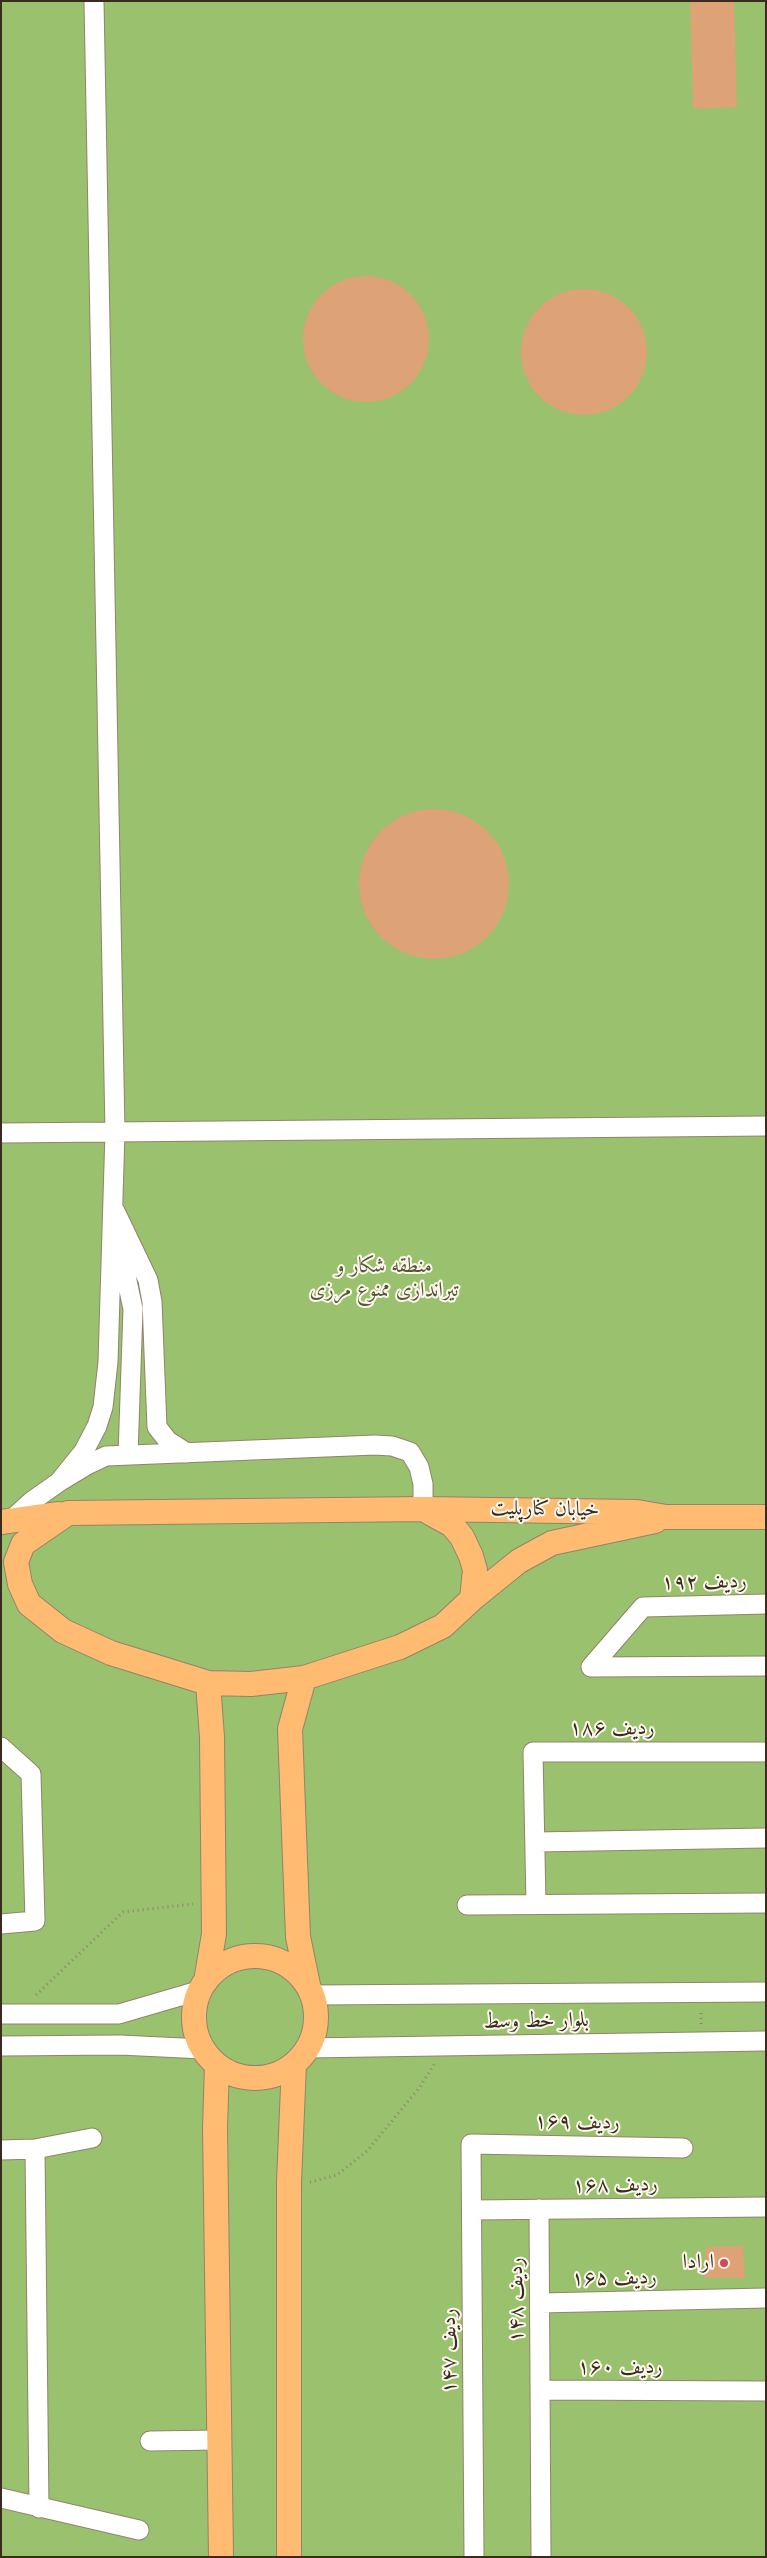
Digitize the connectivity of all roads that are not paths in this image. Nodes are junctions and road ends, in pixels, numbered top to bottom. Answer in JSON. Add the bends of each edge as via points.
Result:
{"nodes":[{"id":1,"x":94,"y":1,"type":"edge"},
{"id":2,"x":766,"y":1126,"type":"edge"},
{"id":3,"x":115,"y":1132,"type":"junction"},
{"id":4,"x":1,"y":1133,"type":"edge"},
{"id":5,"x":113,"y":1205,"type":"junction"},
{"id":6,"x":187,"y":1453,"type":"junction"},
{"id":7,"x":128,"y":1456,"type":"junction"},
{"id":8,"x":59,"y":1482,"type":"junction"},
{"id":9,"x":423,"y":1509,"type":"junction"},
{"id":10,"x":68,"y":1513,"type":"junction"},
{"id":11,"x":766,"y":1517,"type":"edge"},
{"id":12,"x":666,"y":1518,"type":"junction"},
{"id":13,"x":6,"y":1521,"type":"edge"},
{"id":14,"x":1,"y":1589,"type":"edge"},
{"id":15,"x":472,"y":1599,"type":"junction"},
{"id":16,"x":29,"y":1604,"type":"junction"},
{"id":17,"x":766,"y":1604,"type":"edge"},
{"id":18,"x":766,"y":1666,"type":"edge"},
{"id":19,"x":304,"y":1678,"type":"junction"},
{"id":20,"x":208,"y":1683,"type":"junction"},
{"id":21,"x":1,"y":1747,"type":"edge"},
{"id":22,"x":766,"y":1752,"type":"edge"},
{"id":23,"x":766,"y":1838,"type":"edge"},
{"id":24,"x":536,"y":1842,"type":"junction"},
{"id":25,"x":766,"y":1903,"type":"edge"},
{"id":26,"x":536,"y":1904,"type":"junction"},
{"id":27,"x":467,"y":1905,"type":"dead end"},
{"id":28,"x":1,"y":1924,"type":"edge"},
{"id":29,"x":203,"y":1985,"type":"junction"},
{"id":30,"x":310,"y":1990,"type":"junction"},
{"id":31,"x":766,"y":1992,"type":"edge"},
{"id":32,"x":8,"y":2014,"type":"edge"},
{"id":33,"x":766,"y":2041,"type":"edge"},
{"id":34,"x":1,"y":2046,"type":"edge"},
{"id":35,"x":301,"y":2056,"type":"junction"},
{"id":36,"x":210,"y":2057,"type":"junction"},
{"id":37,"x":92,"y":2138,"type":"dead end"},
{"id":38,"x":471,"y":2144,"type":"joint"},
{"id":39,"x":683,"y":2148,"type":"dead end"},
{"id":40,"x":35,"y":2149,"type":"junction"},
{"id":41,"x":1,"y":2150,"type":"edge"},
{"id":42,"x":766,"y":2207,"type":"edge"},
{"id":43,"x":539,"y":2209,"type":"junction"},
{"id":44,"x":472,"y":2210,"type":"junction"},
{"id":45,"x":766,"y":2298,"type":"edge"},
{"id":46,"x":540,"y":2303,"type":"junction"},
{"id":47,"x":540,"y":2390,"type":"junction"},
{"id":48,"x":766,"y":2391,"type":"edge"},
{"id":49,"x":219,"y":2440,"type":"junction"},
{"id":50,"x":150,"y":2441,"type":"dead end"},
{"id":51,"x":1,"y":2498,"type":"edge"},
{"id":52,"x":39,"y":2508,"type":"junction"},
{"id":53,"x":139,"y":2530,"type":"dead end"},
{"id":54,"x":221,"y":2557,"type":"edge"},
{"id":55,"x":289,"y":2557,"type":"edge"},
{"id":56,"x":474,"y":2557,"type":"edge"},
{"id":57,"x":541,"y":2557,"type":"edge"}],
"edges":[{"from":1,"to":3,"type":"street"},
{"from":2,"to":3,"type":"street"},
{"from":3,"to":4,"type":"street"},
{"from":3,"to":5,"type":"street"},
{"from":5,"to":6,"type":"street","via":[[149,1287],[152,1302],[156,1427],[168,1441]]},
{"from":5,"to":7,"type":"street","via":[[123,1273],[133,1309]]},
{"from":5,"to":8,"type":"street","via":[[108,1362],[103,1407],[84,1451]]},
{"from":6,"to":7,"type":"street"},
{"from":6,"to":9,"type":"street","via":[[392,1446],[410,1452],[419,1467]]},
{"from":7,"to":8,"type":"street","via":[[106,1456]]},
{"from":8,"to":13,"type":"street"},
{"from":9,"to":10,"type":"main road","name":"خیابان کنارپلیت"},
{"from":9,"to":12,"type":"main road","name":"خیابان کنارپلیت","via":[[637,1512]]},
{"from":9,"to":15,"type":"main road","via":[[452,1525],[462,1537],[474,1570]]},
{"from":10,"to":13,"type":"main road"},
{"from":10,"to":16,"type":"main road","via":[[23,1544],[16,1562],[20,1584]]},
{"from":11,"to":12,"type":"main road","name":"خیابان کنارپلیت"},
{"from":12,"to":15,"type":"main road","name":"خیابان کنارپلیت","via":[[552,1544],[518,1561]]},
{"from":14,"to":16,"type":"main road"},
{"from":15,"to":19,"type":"main road","name":"خیابان کنارپلیت","via":[[443,1626],[400,1647]]},
{"from":16,"to":20,"type":"main road","name":"خیابان کنارپلیت","via":[[63,1631],[111,1653]]},
{"from":17,"to":18,"type":"street","name":"ردیف ۱۹۲","via":[[643,1607],[591,1667]]},
{"from":19,"to":20,"type":"main road","name":"خیابان کنارپلیت","via":[[251,1684]]},
{"from":19,"to":30,"type":"main road","via":[[290,1729],[298,1936]]},
{"from":20,"to":29,"type":"main road","via":[[212,1737],[214,1934]]},
{"from":21,"to":28,"type":"street","via":[[31,1774],[35,1921]]},
{"from":22,"to":24,"type":"street","name":"ردیف ۱۸۶","via":[[532,1752]]},
{"from":23,"to":24,"type":"street"},
{"from":24,"to":26,"type":"street"},
{"from":25,"to":26,"type":"street"},
{"from":26,"to":27,"type":"street"},
{"from":29,"to":30,"type":"main road","via":[[226,1964],[250,1956],[283,1962],[297,1972]]},
{"from":29,"to":32,"type":"street","via":[[120,2014]]},
{"from":29,"to":36,"type":"main road","via":[[195,2010],[195,2030]]},
{"from":30,"to":31,"type":"street","name":"بلوار خط وسط"},
{"from":30,"to":35,"type":"main road","via":[[316,2013],[315,2031]]},
{"from":33,"to":35,"type":"street","name":"بلوار خط وسط","via":[[446,2046]]},
{"from":34,"to":36,"type":"street","via":[[120,2045]]},
{"from":35,"to":36,"type":"main road","via":[[276,2074],[256,2078],[235,2074]]},
{"from":35,"to":55,"type":"main road","via":[[289,2182]]},
{"from":36,"to":49,"type":"main road"},
{"from":37,"to":40,"type":"street"},
{"from":38,"to":39,"type":"street","name":"ردیف ۱۶۹"},
{"from":38,"to":44,"type":"street","name":"ردیف ۱۴۷"},
{"from":40,"to":41,"type":"street"},
{"from":40,"to":52,"type":"street"},
{"from":42,"to":43,"type":"street","name":"ردیف ۱۶۸"},
{"from":43,"to":44,"type":"street","name":"ردیف ۱۶۸"},
{"from":43,"to":46,"type":"street","name":"ردیف ۱۴۸"},
{"from":44,"to":56,"type":"street","name":"ردیف ۱۴۷"},
{"from":45,"to":46,"type":"street","name":"ردیف ۱۶۵"},
{"from":46,"to":47,"type":"street","name":"ردیف ۱۴۸"},
{"from":47,"to":48,"type":"street","name":"ردیف ۱۶۰"},
{"from":47,"to":57,"type":"street","name":"ردیف ۱۴۸"},
{"from":49,"to":50,"type":"street"},
{"from":49,"to":54,"type":"main road"},
{"from":51,"to":52,"type":"street"},
{"from":52,"to":53,"type":"street"}]}
